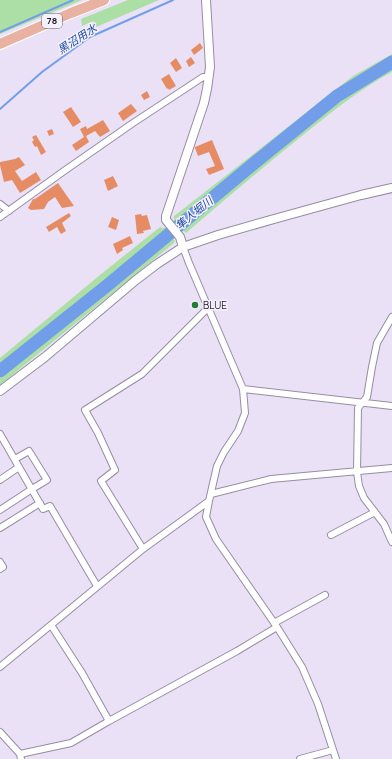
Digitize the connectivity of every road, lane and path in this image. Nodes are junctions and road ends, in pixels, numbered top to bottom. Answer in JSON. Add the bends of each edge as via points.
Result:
{"nodes":[{"id":1,"x":104,"y":0,"type":"edge"},
{"id":2,"x":206,"y":0,"type":"edge"},
{"id":3,"x":0,"y":44,"type":"edge"},
{"id":4,"x":209,"y":76,"type":"junction"},
{"id":5,"x":392,"y":188,"type":"edge"},
{"id":6,"x":0,"y":204,"type":"edge"},
{"id":7,"x":9,"y":211,"type":"junction"},
{"id":8,"x":0,"y":217,"type":"edge"},
{"id":9,"x":183,"y":247,"type":"junction"},
{"id":10,"x":208,"y":308,"type":"junction"},
{"id":11,"x":392,"y":317,"type":"edge"},
{"id":12,"x":243,"y":389,"type":"junction"},
{"id":13,"x":0,"y":390,"type":"edge"},
{"id":14,"x":362,"y":403,"type":"junction"},
{"id":15,"x":392,"y":406,"type":"edge"},
{"id":16,"x":0,"y":434,"type":"edge"},
{"id":17,"x":15,"y":459,"type":"junction"},
{"id":18,"x":19,"y":467,"type":"junction"},
{"id":19,"x":392,"y":468,"type":"edge"},
{"id":20,"x":357,"y":472,"type":"junction"},
{"id":21,"x":0,"y":480,"type":"edge"},
{"id":22,"x":32,"y":489,"type":"junction"},
{"id":23,"x":211,"y":494,"type":"junction"},
{"id":24,"x":209,"y":500,"type":"junction"},
{"id":25,"x":40,"y":503,"type":"junction"},
{"id":26,"x":0,"y":510,"type":"edge"},
{"id":27,"x":375,"y":512,"type":"junction"},
{"id":28,"x":0,"y":528,"type":"edge"},
{"id":29,"x":330,"y":535,"type":"dead end"},
{"id":30,"x":392,"y":542,"type":"edge"},
{"id":31,"x":143,"y":549,"type":"junction"},
{"id":32,"x":0,"y":562,"type":"edge"},
{"id":33,"x":0,"y":569,"type":"edge"},
{"id":34,"x":97,"y":586,"type":"junction"},
{"id":35,"x":325,"y":595,"type":"dead end"},
{"id":36,"x":51,"y":625,"type":"junction"},
{"id":37,"x":276,"y":625,"type":"junction"},
{"id":38,"x":0,"y":667,"type":"edge"},
{"id":39,"x":109,"y":721,"type":"junction"},
{"id":40,"x":0,"y":732,"type":"edge"},
{"id":41,"x":333,"y":750,"type":"junction"},
{"id":42,"x":21,"y":756,"type":"edge"},
{"id":43,"x":300,"y":759,"type":"edge"},
{"id":44,"x":336,"y":759,"type":"edge"}],
"edges":[{"from":1,"to":3,"type":"main road","number":"78"},
{"from":2,"to":4,"type":"street","via":[[210,48]]},
{"from":4,"to":7,"type":"street","via":[[203,77],[133,123]]},
{"from":4,"to":9,"type":"street","via":[[204,103],[166,216],[168,223],[180,237]]},
{"from":5,"to":9,"type":"street","via":[[267,221]]},
{"from":6,"to":7,"type":"street"},
{"from":7,"to":8,"type":"street"},
{"from":9,"to":10,"type":"street"},
{"from":9,"to":13,"type":"street","via":[[136,280],[45,357]]},
{"from":10,"to":12,"type":"street"},
{"from":10,"to":31,"type":"street","via":[[142,374],[85,410],[115,470],[101,481]]},
{"from":11,"to":14,"type":"street","via":[[377,343],[366,397]]},
{"from":12,"to":14,"type":"street"},
{"from":12,"to":23,"type":"street","via":[[245,413],[238,431],[217,466]]},
{"from":14,"to":15,"type":"street"},
{"from":14,"to":20,"type":"street","via":[[358,408]]},
{"from":16,"to":17,"type":"street"},
{"from":17,"to":18,"type":"street"},
{"from":17,"to":22,"type":"street","via":[[29,451],[47,480]]},
{"from":18,"to":21,"type":"street"},
{"from":18,"to":22,"type":"street"},
{"from":19,"to":20,"type":"street"},
{"from":20,"to":23,"type":"street","via":[[270,479]]},
{"from":20,"to":27,"type":"street","via":[[364,498]]},
{"from":22,"to":25,"type":"street"},
{"from":22,"to":26,"type":"street"},
{"from":23,"to":24,"type":"street"},
{"from":24,"to":31,"type":"street"},
{"from":24,"to":37,"type":"street","via":[[206,517],[216,539]]},
{"from":25,"to":28,"type":"street"},
{"from":25,"to":34,"type":"street","via":[[43,509],[50,506]]},
{"from":27,"to":29,"type":"street"},
{"from":27,"to":30,"type":"street"},
{"from":31,"to":34,"type":"street"},
{"from":32,"to":33,"type":"street","via":[[3,567]]},
{"from":34,"to":36,"type":"street"},
{"from":35,"to":37,"type":"street"},
{"from":36,"to":38,"type":"street"},
{"from":36,"to":39,"type":"street"},
{"from":37,"to":39,"type":"street"},
{"from":37,"to":41,"type":"street","via":[[302,667],[318,704]]},
{"from":39,"to":42,"type":"street","via":[[72,743]]},
{"from":40,"to":42,"type":"street"},
{"from":41,"to":43,"type":"street"},
{"from":41,"to":44,"type":"street"}]}
